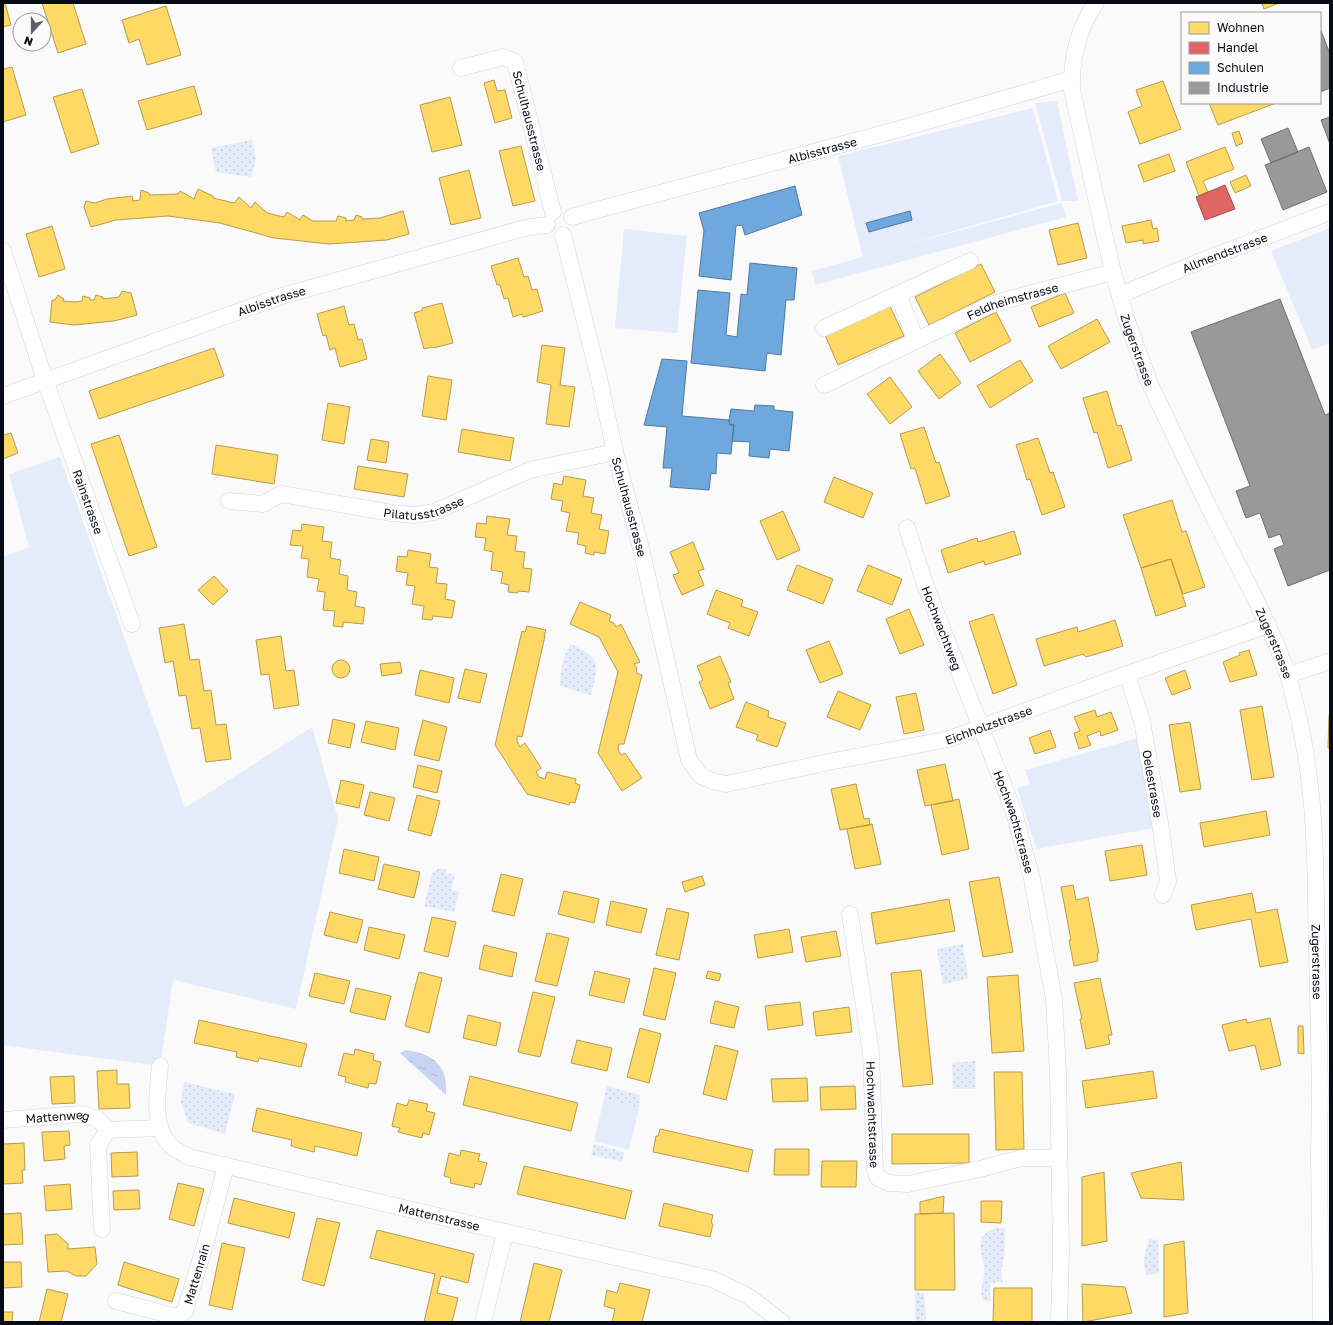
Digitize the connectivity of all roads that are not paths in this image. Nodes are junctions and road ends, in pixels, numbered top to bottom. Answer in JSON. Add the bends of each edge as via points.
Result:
{"nodes":[{"id":1,"x":1096,"y":3,"type":"edge"},
{"id":2,"x":461,"y":68,"type":"dead end"},
{"id":3,"x":1072,"y":79,"type":"junction"},
{"id":4,"x":1330,"y":212,"type":"edge"},
{"id":5,"x":572,"y":217,"type":"junction"},
{"id":6,"x":550,"y":218,"type":"junction"},
{"id":7,"x":563,"y":235,"type":"junction"},
{"id":8,"x":3,"y":251,"type":"edge"},
{"id":9,"x":970,"y":261,"type":"dead end"},
{"id":10,"x":1113,"y":272,"type":"junction"},
{"id":11,"x":9,"y":290,"type":"edge"},
{"id":12,"x":898,"y":294,"type":"junction"},
{"id":13,"x":1120,"y":295,"type":"junction"},
{"id":14,"x":824,"y":328,"type":"dead end"},
{"id":15,"x":916,"y":340,"type":"junction"},
{"id":16,"x":45,"y":380,"type":"junction"},
{"id":17,"x":824,"y":385,"type":"dead end"},
{"id":18,"x":3,"y":396,"type":"edge"},
{"id":19,"x":615,"y":452,"type":"junction"},
{"id":20,"x":229,"y":501,"type":"dead end"},
{"id":21,"x":907,"y":528,"type":"dead end"},
{"id":22,"x":132,"y":624,"type":"dead end"},
{"id":23,"x":1268,"y":625,"type":"junction"},
{"id":24,"x":1330,"y":661,"type":"edge"},
{"id":25,"x":1127,"y":674,"type":"junction"},
{"id":26,"x":1288,"y":675,"type":"junction"},
{"id":27,"x":982,"y":728,"type":"junction"},
{"id":28,"x":701,"y":776,"type":"joint"},
{"id":29,"x":1163,"y":895,"type":"dead end"},
{"id":30,"x":850,"y":914,"type":"dead end"},
{"id":31,"x":160,"y":1066,"type":"dead end"},
{"id":32,"x":1325,"y":1089,"type":"edge"},
{"id":33,"x":3,"y":1120,"type":"edge"},
{"id":34,"x":160,"y":1128,"type":"junction"},
{"id":35,"x":108,"y":1130,"type":"junction"},
{"id":36,"x":1059,"y":1158,"type":"junction"},
{"id":37,"x":226,"y":1165,"type":"junction"},
{"id":38,"x":102,"y":1229,"type":"dead end"},
{"id":39,"x":505,"y":1232,"type":"junction"},
{"id":40,"x":116,"y":1301,"type":"dead end"},
{"id":41,"x":483,"y":1322,"type":"edge"},
{"id":42,"x":782,"y":1322,"type":"edge"},
{"id":43,"x":1060,"y":1322,"type":"edge"},
{"id":44,"x":1321,"y":1322,"type":"edge"}],
"edges":[{"from":1,"to":3,"type":"street","name":"Zugerstrasse","via":[[1081,28],[1074,52]]},
{"from":2,"to":6,"type":"street","name":"Schulhausstrasse","via":[[503,57],[515,62]]},
{"from":3,"to":5,"type":"street","name":"Albisstrasse","via":[[899,129]]},
{"from":3,"to":10,"type":"street","name":"Zugerstrasse","via":[[1072,90]]},
{"from":4,"to":13,"type":"street","name":"Allmendstrasse"},
{"from":5,"to":6,"type":"street","name":"Albisstrasse","via":[[570,213],[560,209]]},
{"from":5,"to":7,"type":"street","via":[[572,228]]},
{"from":6,"to":7,"type":"street","via":[[550,231]]},
{"from":6,"to":16,"type":"street","name":"Albisstrasse","via":[[525,228],[282,296]]},
{"from":7,"to":19,"type":"street","name":"Schulhausstrasse"},
{"from":8,"to":11,"type":"street","name":"Rainstrasse"},
{"from":9,"to":12,"type":"street"},
{"from":10,"to":13,"type":"street","name":"Zugerstrasse"},
{"from":10,"to":15,"type":"street","name":"Feldheimstrasse","via":[[988,306]]},
{"from":11,"to":16,"type":"street","name":"Rainstrasse"},
{"from":12,"to":14,"type":"street"},
{"from":12,"to":15,"type":"street"},
{"from":13,"to":23,"type":"street","name":"Zugerstrasse","via":[[1150,384]]},
{"from":15,"to":17,"type":"street","name":"Feldheimstrasse"},
{"from":16,"to":18,"type":"street","name":"Albisstrasse"},
{"from":16,"to":22,"type":"street","name":"Rainstrasse"},
{"from":19,"to":20,"type":"street","name":"Pilatusstrasse","via":[[530,470],[434,512],[414,515],[282,494],[263,504]]},
{"from":19,"to":28,"type":"street","name":"Schulhausstrasse","via":[[641,548],[688,760]]},
{"from":21,"to":27,"type":"street","name":"Hochwachtweg","via":[[926,587]]},
{"from":23,"to":25,"type":"street","name":"Eichholzstrasse"},
{"from":23,"to":26,"type":"street","name":"Zugerstrasse"},
{"from":24,"to":26,"type":"street"},
{"from":25,"to":27,"type":"street","name":"Eichholzstrasse"},
{"from":25,"to":29,"type":"street","name":"Oelestrasse","via":[[1142,721],[1161,829],[1168,881]]},
{"from":26,"to":32,"type":"street","name":"Zugerstrasse","via":[[1300,722],[1312,804]]},
{"from":27,"to":28,"type":"street","name":"Eichholzstrasse","via":[[949,739],[726,784]]},
{"from":27,"to":36,"type":"street","name":"Hochwachtstrasse","via":[[1014,812],[1030,871],[1054,999]]},
{"from":30,"to":36,"type":"street","name":"Hochwachtstrasse","via":[[871,1053],[875,1170],[878,1178],[889,1183],[908,1184],[1022,1158]]},
{"from":31,"to":34,"type":"street","name":"Mattenstrasse","via":[[157,1112]]},
{"from":32,"to":44,"type":"street","name":"Zugerstrasse","via":[[1319,1157]]},
{"from":33,"to":35,"type":"street","name":"Mattenweg","via":[[82,1114],[98,1120]]},
{"from":34,"to":35,"type":"street"},
{"from":34,"to":37,"type":"street","name":"Mattenstrasse","via":[[170,1145],[189,1157]]},
{"from":35,"to":38,"type":"street","name":"Mattenweg","via":[[98,1145]]},
{"from":36,"to":43,"type":"street","name":"Hochwachtstrasse"},
{"from":37,"to":39,"type":"street","name":"Mattenstrasse"},
{"from":37,"to":40,"type":"street","name":"Mattenrain","via":[[185,1311],[178,1317]]},
{"from":39,"to":41,"type":"street"},
{"from":39,"to":42,"type":"street","name":"Mattenstrasse","via":[[712,1279],[748,1296]]}]}
